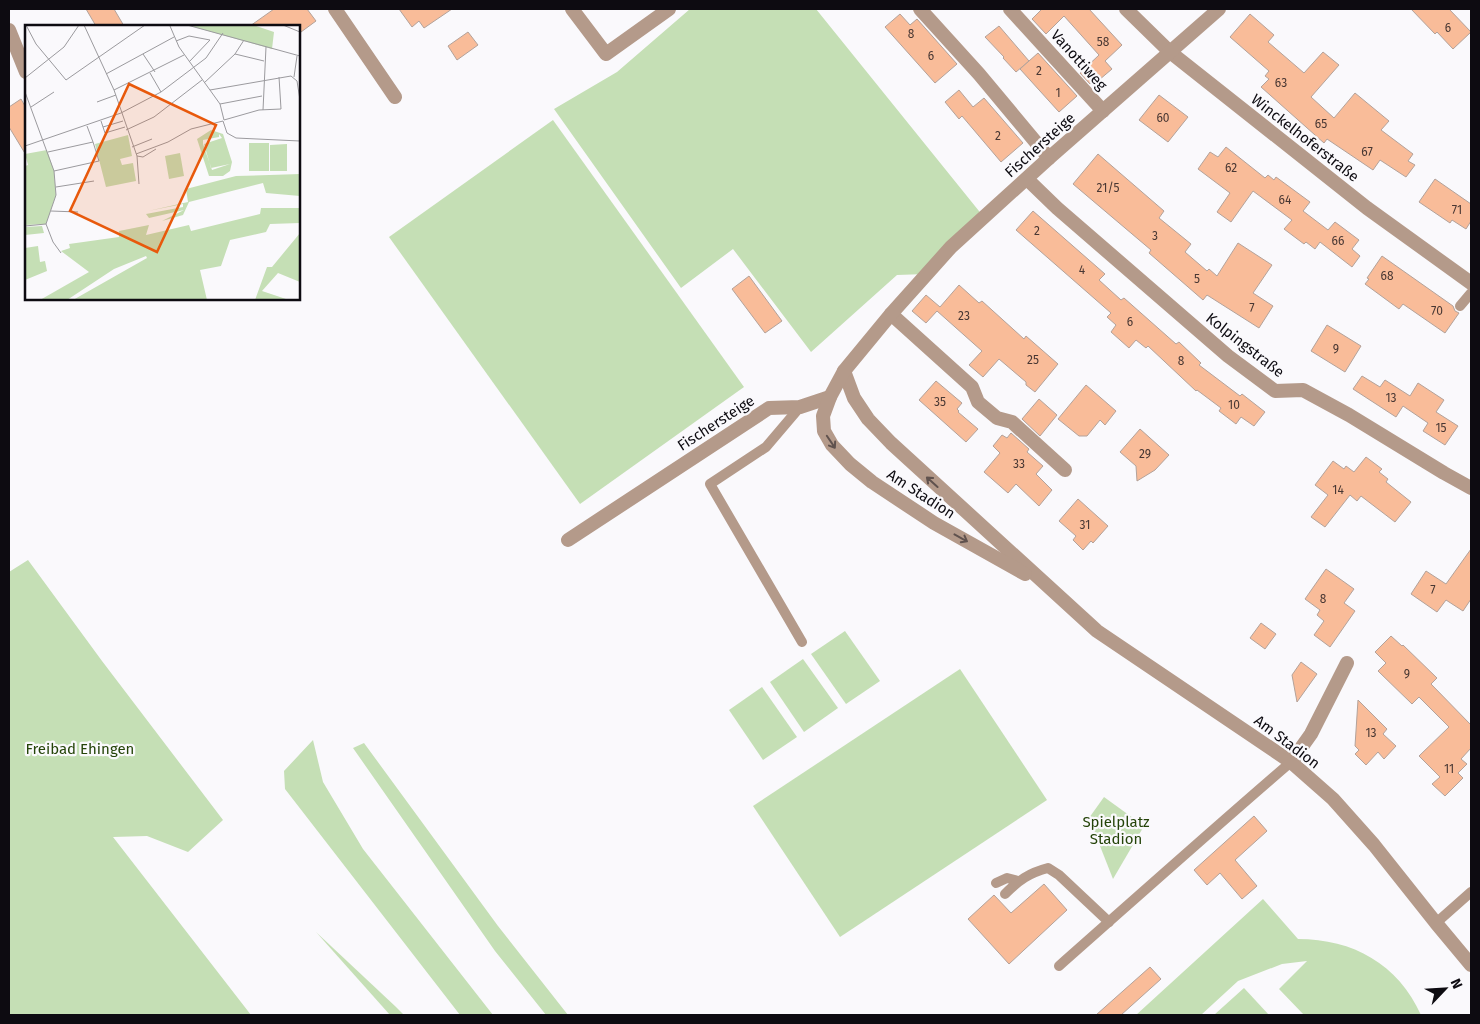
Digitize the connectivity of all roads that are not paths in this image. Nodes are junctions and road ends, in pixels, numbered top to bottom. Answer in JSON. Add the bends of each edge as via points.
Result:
{"nodes":[{"id":1,"x":335,"y":9,"type":"edge"},
{"id":2,"x":572,"y":9,"type":"edge"},
{"id":3,"x":669,"y":9,"type":"edge"},
{"id":4,"x":920,"y":9,"type":"edge"},
{"id":5,"x":1010,"y":9,"type":"edge"},
{"id":6,"x":1126,"y":9,"type":"edge"},
{"id":7,"x":1220,"y":9,"type":"edge"},
{"id":8,"x":9,"y":30,"type":"edge"},
{"id":9,"x":1170,"y":52,"type":"junction"},
{"id":10,"x":25,"y":70,"type":"edge"},
{"id":11,"x":395,"y":97,"type":"dead end"},
{"id":12,"x":1103,"y":111,"type":"junction"},
{"id":13,"x":1049,"y":158,"type":"junction"},
{"id":14,"x":1027,"y":179,"type":"junction"},
{"id":15,"x":1471,"y":283,"type":"edge"},
{"id":16,"x":1471,"y":293,"type":"edge"},
{"id":17,"x":1460,"y":306,"type":"dead end"},
{"id":18,"x":892,"y":314,"type":"junction"},
{"id":19,"x":844,"y":371,"type":"junction"},
{"id":20,"x":830,"y":397,"type":"junction"},
{"id":21,"x":800,"y":407,"type":"junction"},
{"id":22,"x":1065,"y":470,"type":"dead end"},
{"id":23,"x":1471,"y":488,"type":"edge"},
{"id":24,"x":568,"y":540,"type":"dead end"},
{"id":25,"x":1046,"y":585,"type":"junction"},
{"id":26,"x":802,"y":642,"type":"dead end"},
{"id":27,"x":1347,"y":663,"type":"dead end"},
{"id":28,"x":1291,"y":762,"type":"junction"},
{"id":29,"x":1018,"y":881,"type":"junction"},
{"id":30,"x":996,"y":882,"type":"dead end"},
{"id":31,"x":1471,"y":892,"type":"edge"},
{"id":32,"x":1005,"y":894,"type":"dead end"},
{"id":33,"x":1109,"y":922,"type":"junction"},
{"id":34,"x":1436,"y":923,"type":"junction"},
{"id":35,"x":1471,"y":965,"type":"edge"},
{"id":36,"x":1059,"y":966,"type":"dead end"}],
"edges":[{"from":1,"to":11,"type":"street"},
{"from":2,"to":3,"type":"street","via":[[606,54]]},
{"from":4,"to":13,"type":"street"},
{"from":5,"to":12,"type":"street","name":"Vanottiweg"},
{"from":6,"to":9,"type":"street","name":"Winckelhoferstraße"},
{"from":7,"to":9,"type":"street","name":"Fischersteige"},
{"from":8,"to":10,"type":"street"},
{"from":9,"to":12,"type":"street","name":"Fischersteige"},
{"from":9,"to":15,"type":"street","name":"Winckelhoferstraße","via":[[1367,208]]},
{"from":12,"to":13,"type":"street","name":"Fischersteige"},
{"from":13,"to":14,"type":"street","name":"Fischersteige"},
{"from":14,"to":18,"type":"street","name":"Fischersteige","via":[[951,247]]},
{"from":14,"to":23,"type":"street","name":"Kolpingstraße","via":[[1201,333],[1275,391],[1303,390]]},
{"from":16,"to":17,"type":"lane"},
{"from":18,"to":19,"type":"street","name":"Fischersteige"},
{"from":18,"to":22,"type":"street","via":[[972,387],[978,402],[997,418],[1012,422]]},
{"from":19,"to":20,"type":"street","name":"Fischersteige"},
{"from":25,"to":19,"type":"street","name":"Am Stadion","one_way":true,"via":[[908,460],[868,419],[854,398]]},
{"from":20,"to":21,"type":"street","name":"Fischersteige"},
{"from":20,"to":25,"type":"street","name":"Am Stadion","one_way":true,"via":[[823,416],[824,431],[850,464],[934,523]]},
{"from":21,"to":24,"type":"street","name":"Fischersteige","via":[[769,408]]},
{"from":21,"to":26,"type":"lane","via":[[766,447],[710,484]]},
{"from":25,"to":28,"type":"street","name":"Am Stadion","via":[[1097,631]]},
{"from":27,"to":28,"type":"street","via":[[1311,734]]},
{"from":28,"to":33,"type":"lane"},
{"from":28,"to":34,"type":"street","name":"Am Stadion","via":[[1333,799]]},
{"from":29,"to":30,"type":"lane","via":[[1007,878]]},
{"from":29,"to":32,"type":"lane"},
{"from":29,"to":33,"type":"lane","via":[[1048,868]]},
{"from":31,"to":34,"type":"lane"},
{"from":33,"to":36,"type":"lane"},
{"from":34,"to":35,"type":"street","name":"Am Stadion"}]}
